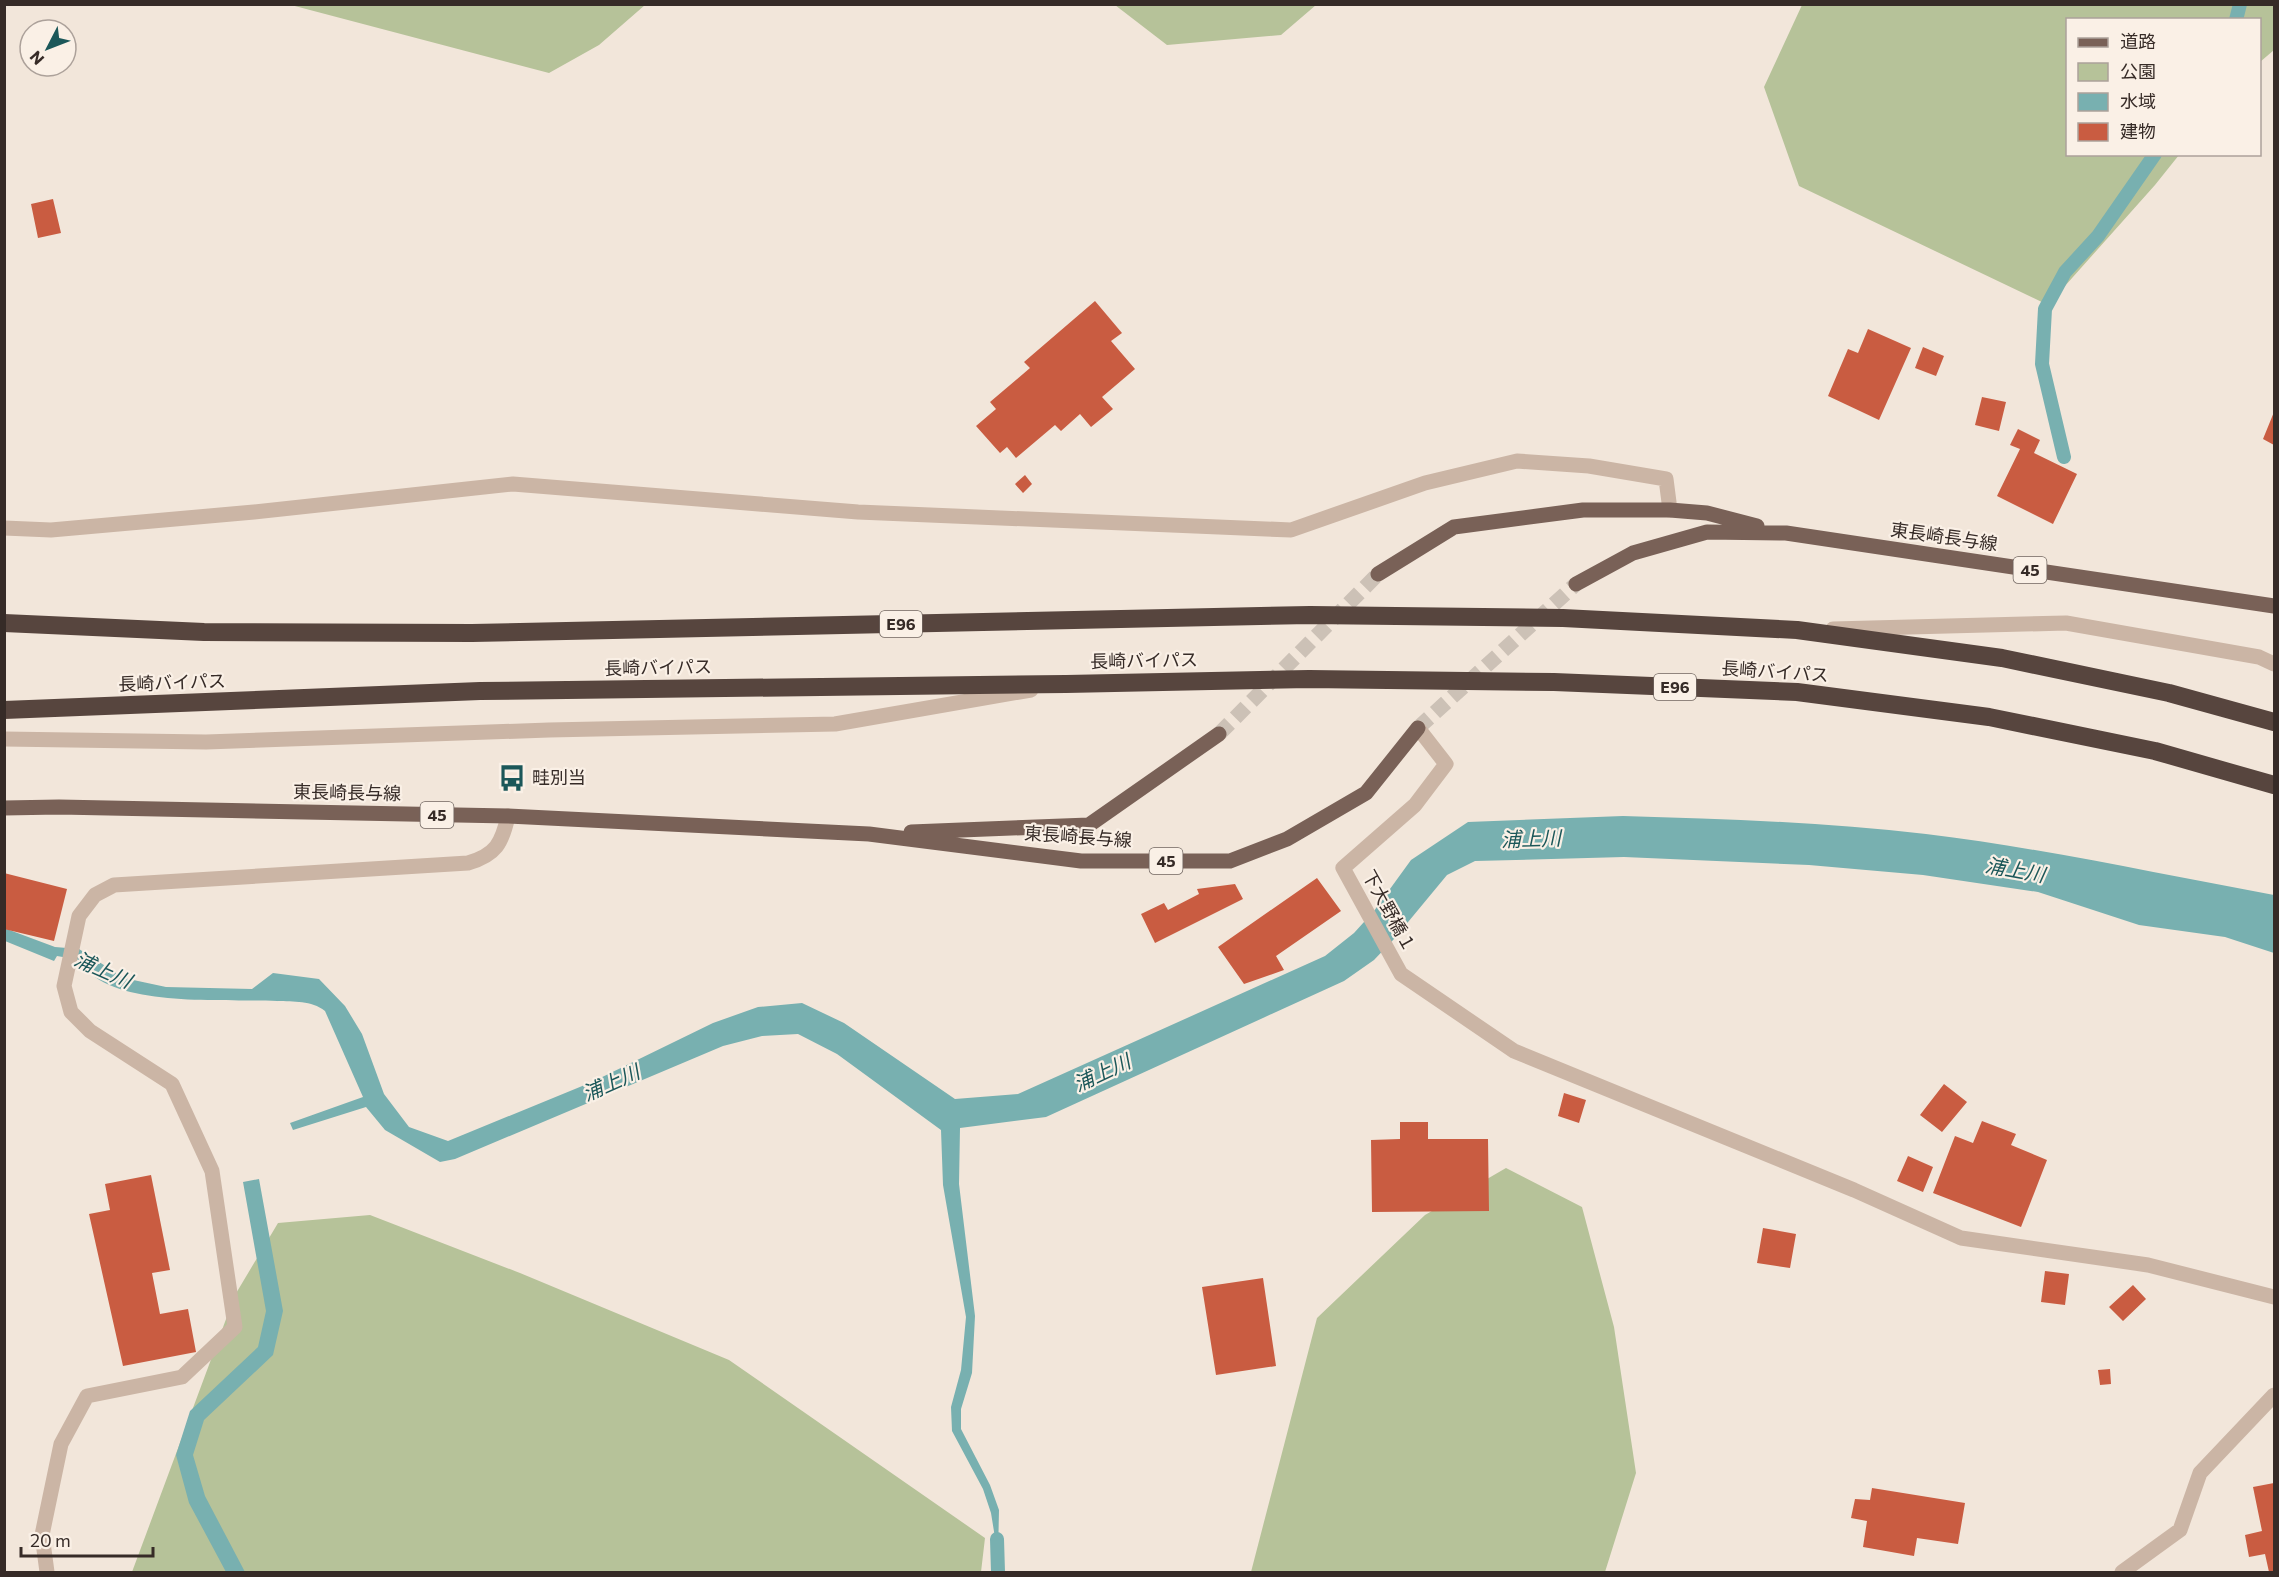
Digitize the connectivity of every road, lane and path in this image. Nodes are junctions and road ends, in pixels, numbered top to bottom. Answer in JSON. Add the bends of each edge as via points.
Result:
{"nodes":[{"id":1,"x":1670,"y":510,"type":"junction"},
{"id":2,"x":4,"y":528,"type":"edge"},
{"id":3,"x":1786,"y":533,"type":"junction"},
{"id":4,"x":1378,"y":574,"type":"tunnel mouth"},
{"id":5,"x":1576,"y":584,"type":"tunnel mouth"},
{"id":6,"x":2274,"y":606,"type":"edge"},
{"id":7,"x":4,"y":623,"type":"edge"},
{"id":8,"x":1797,"y":630,"type":"junction"},
{"id":9,"x":2274,"y":664,"type":"edge"},
{"id":10,"x":1066,"y":684,"type":"junction"},
{"id":11,"x":4,"y":710,"type":"edge"},
{"id":12,"x":2274,"y":722,"type":"edge"},
{"id":13,"x":1418,"y":728,"type":"joint"},
{"id":14,"x":1219,"y":734,"type":"tunnel mouth"},
{"id":15,"x":4,"y":740,"type":"edge"},
{"id":16,"x":2274,"y":785,"type":"edge"},
{"id":17,"x":4,"y":808,"type":"edge"},
{"id":18,"x":508,"y":816,"type":"junction"},
{"id":19,"x":869,"y":834,"type":"junction"},
{"id":20,"x":2274,"y":1297,"type":"edge"},
{"id":21,"x":2274,"y":1395,"type":"edge"},
{"id":22,"x":47,"y":1572,"type":"edge"},
{"id":23,"x":2122,"y":1572,"type":"edge"}],
"edges":[{"from":1,"to":2,"type":"street","via":[[1666,479],[1589,466],[1517,461],[1425,483],[1291,530],[858,512],[513,484],[51,530]]},
{"from":1,"to":3,"type":"main road","name":"東長崎長与線","number":"45","via":[[1707,513]]},
{"from":1,"to":4,"type":"main road","name":"東長崎長与線","number":"45","via":[[1582,510],[1454,527]]},
{"from":3,"to":5,"type":"main road","name":"東長崎長与線","number":"45","via":[[1707,532],[1633,553]]},
{"from":3,"to":6,"type":"main road","name":"東長崎長与線","number":"45"},
{"from":7,"to":8,"type":"highway","number":"E96","via":[[204,632],[472,633],[1310,615],[1563,618]]},
{"from":8,"to":9,"type":"street","via":[[2066,623],[2259,657]]},
{"from":8,"to":12,"type":"highway","number":"E96","via":[[2002,658],[2169,693]]},
{"from":10,"to":11,"type":"highway","name":"長崎バイパス","number":"E96","via":[[480,691]]},
{"from":10,"to":15,"type":"street","via":[[835,724],[206,742]]},
{"from":10,"to":16,"type":"highway","name":"長崎バイパス","number":"E96","via":[[1309,679],[1554,682],[1797,692],[1989,717],[2155,751]]},
{"from":13,"to":19,"type":"main road","name":"東長崎長与線","number":"45","via":[[1366,793],[1287,839],[1230,861],[1081,861]]},
{"from":13,"to":20,"type":"street","name":"下大野橋１","via":[[1446,764],[1415,805],[1342,868],[1401,974],[1514,1051],[1961,1238],[2148,1265]]},
{"from":14,"to":19,"type":"main road","name":"東長崎長与線","number":"45","via":[[1089,825]]},
{"from":17,"to":18,"type":"main road","name":"東長崎長与線","number":"45"},
{"from":18,"to":19,"type":"main road","name":"東長崎長与線","number":"45"},
{"from":18,"to":22,"type":"street","via":[[503,837],[486,858],[468,863],[114,885],[95,895],[79,916],[64,986],[71,1012],[90,1031],[172,1084],[212,1171],[235,1328],[182,1377],[87,1396],[61,1444],[42,1535]]},
{"from":21,"to":23,"type":"street","via":[[2200,1473],[2180,1530]]}]}
